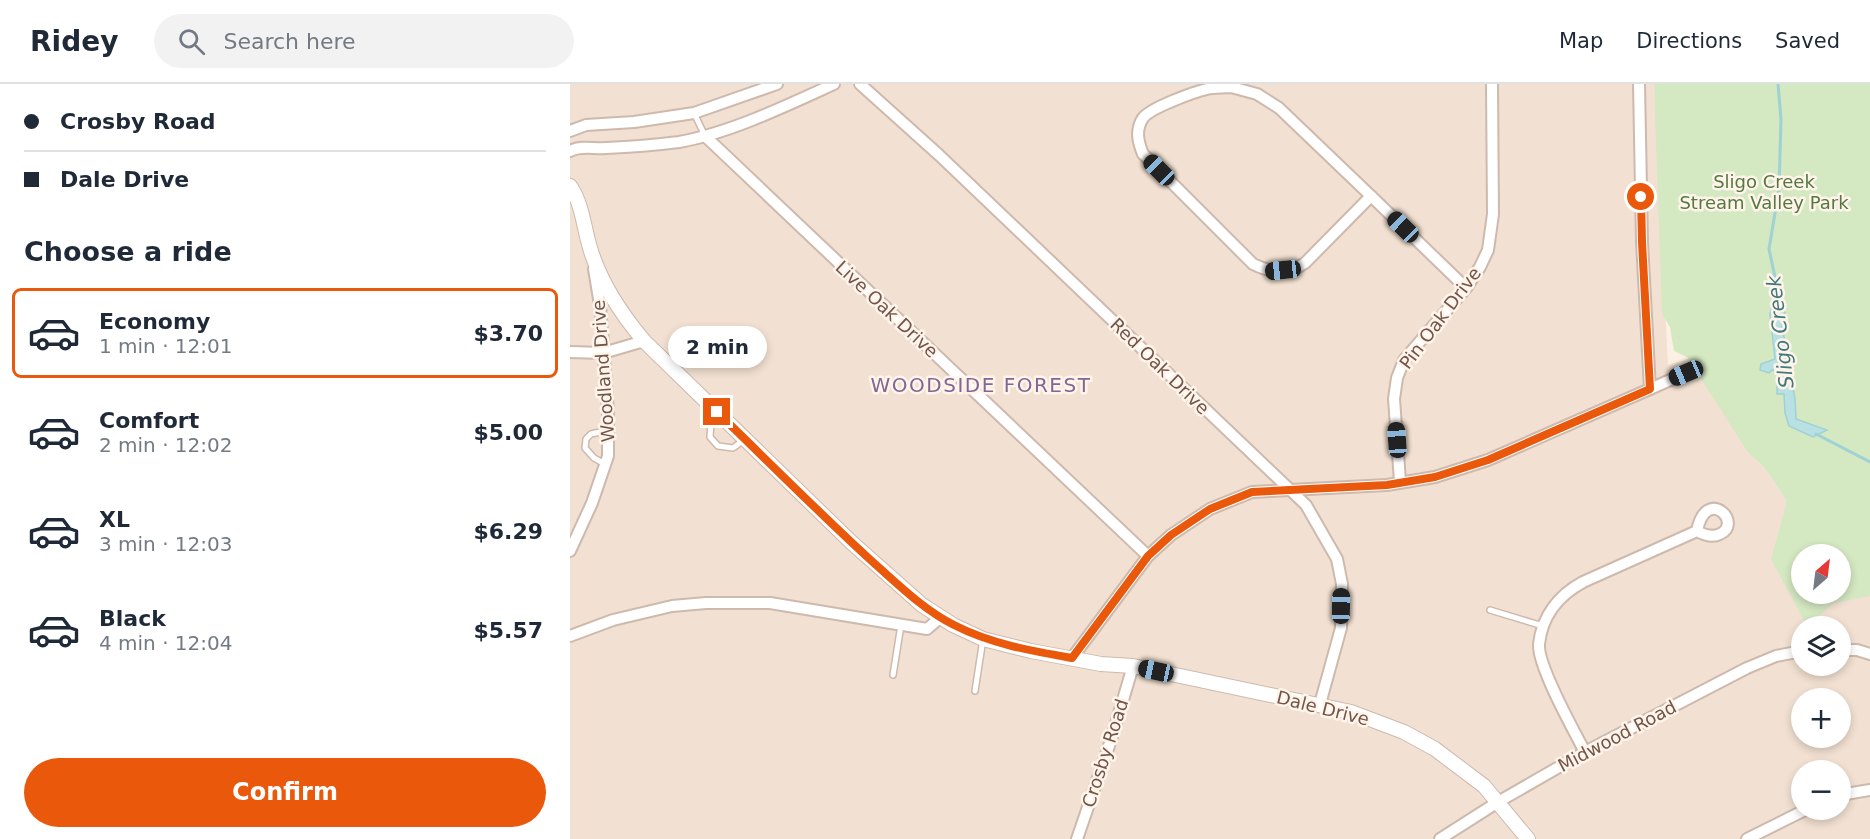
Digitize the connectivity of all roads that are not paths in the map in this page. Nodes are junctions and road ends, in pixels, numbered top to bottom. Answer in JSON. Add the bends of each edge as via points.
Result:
{"nodes":[{"id":1,"x":777,"y":84,"type":"edge"},
{"id":2,"x":834,"y":84,"type":"edge"},
{"id":3,"x":860,"y":84,"type":"edge"},
{"id":4,"x":1492,"y":84,"type":"edge"},
{"id":5,"x":1640,"y":84,"type":"edge"},
{"id":6,"x":694,"y":113,"type":"junction"},
{"id":7,"x":570,"y":133,"type":"edge"},
{"id":8,"x":705,"y":136,"type":"junction"},
{"id":9,"x":574,"y":149,"type":"edge"},
{"id":10,"x":570,"y":186,"type":"edge"},
{"id":11,"x":1371,"y":196,"type":"junction"},
{"id":12,"x":592,"y":256,"type":"junction"},
{"id":13,"x":1466,"y":288,"type":"junction"},
{"id":14,"x":644,"y":341,"type":"junction"},
{"id":15,"x":570,"y":352,"type":"edge"},
{"id":16,"x":603,"y":353,"type":"junction"},
{"id":17,"x":1686,"y":373,"type":"dead end"},
{"id":18,"x":1650,"y":389,"type":"junction"},
{"id":19,"x":717,"y":412,"type":"junction"},
{"id":20,"x":609,"y":430,"type":"junction"},
{"id":21,"x":745,"y":439,"type":"junction"},
{"id":22,"x":605,"y":464,"type":"junction"},
{"id":23,"x":1400,"y":481,"type":"junction"},
{"id":24,"x":1289,"y":489,"type":"junction"},
{"id":25,"x":1697,"y":531,"type":"dead end"},
{"id":26,"x":570,"y":551,"type":"edge"},
{"id":27,"x":1148,"y":556,"type":"junction"},
{"id":28,"x":1490,"y":610,"type":"dead end"},
{"id":29,"x":941,"y":617,"type":"junction"},
{"id":30,"x":902,"y":625,"type":"junction"},
{"id":31,"x":1543,"y":626,"type":"junction"},
{"id":32,"x":570,"y":636,"type":"edge"},
{"id":33,"x":983,"y":639,"type":"junction"},
{"id":34,"x":1851,"y":650,"type":"edge"},
{"id":35,"x":1791,"y":653,"type":"edge"},
{"id":36,"x":1870,"y":654,"type":"edge"},
{"id":37,"x":1072,"y":658,"type":"junction"},
{"id":38,"x":1132,"y":666,"type":"junction"},
{"id":39,"x":894,"y":675,"type":"dead end"},
{"id":40,"x":975,"y":691,"type":"dead end"},
{"id":41,"x":1320,"y":704,"type":"junction"},
{"id":42,"x":1585,"y":752,"type":"junction"},
{"id":43,"x":1870,"y":790,"type":"edge"},
{"id":44,"x":1851,"y":793,"type":"edge"},
{"id":45,"x":1497,"y":802,"type":"junction"},
{"id":46,"x":1791,"y":817,"type":"edge"},
{"id":47,"x":1077,"y":839,"type":"edge"},
{"id":48,"x":1440,"y":839,"type":"edge"},
{"id":49,"x":1528,"y":839,"type":"edge"},
{"id":50,"x":1747,"y":839,"type":"edge"}],
"edges":[{"from":1,"to":6,"type":"street"},
{"from":2,"to":8,"type":"street"},
{"from":3,"to":24,"type":"street","name":"Red Oak Drive"},
{"from":4,"to":13,"type":"street","name":"Pin Oak Drive","via":[[1493,214],[1488,250]]},
{"from":5,"to":18,"type":"street","via":[[1642,242]]},
{"from":6,"to":7,"type":"street","via":[[586,124]]},
{"from":6,"to":8,"type":"lane"},
{"from":7,"to":9,"type":"street"},
{"from":8,"to":9,"type":"street","via":[[653,145]]},
{"from":8,"to":27,"type":"street","name":"Live Oak Drive"},
{"from":10,"to":12,"type":"street","name":"Dale Drive"},
{"from":11,"to":11,"type":"street","via":[[1279,108],[1257,94],[1231,87],[1209,89],[1153,110],[1139,128],[1137,141],[1143,154],[1253,264],[1269,272],[1296,269],[1305,263]]},
{"from":11,"to":13,"type":"street"},
{"from":12,"to":14,"type":"street","name":"Dale Drive","via":[[616,304]]},
{"from":12,"to":16,"type":"street","name":"Woodland Drive"},
{"from":13,"to":23,"type":"street","name":"Pin Oak Drive","via":[[1404,360],[1397,378],[1394,399]]},
{"from":14,"to":16,"type":"street"},
{"from":14,"to":19,"type":"street","name":"Dale Drive"},
{"from":15,"to":16,"type":"street"},
{"from":16,"to":20,"type":"street","name":"Woodland Drive"},
{"from":17,"to":18,"type":"street"},
{"from":18,"to":23,"type":"street","via":[[1488,460],[1435,477]]},
{"from":19,"to":21,"type":"street","name":"Dale Drive"},
{"from":19,"to":21,"type":"lane","via":[[710,437],[718,446],[734,448]]},
{"from":20,"to":22,"type":"street","name":"Woodland Drive"},
{"from":20,"to":22,"type":"lane","via":[[586,439],[585,448]]},
{"from":21,"to":29,"type":"street","name":"Dale Drive","via":[[851,542]]},
{"from":22,"to":26,"type":"street","name":"Woodland Drive"},
{"from":23,"to":24,"type":"street","via":[[1387,485]]},
{"from":24,"to":27,"type":"street","via":[[1252,492],[1210,509]]},
{"from":24,"to":41,"type":"street","name":"Red Oak Drive","via":[[1306,505],[1329,543],[1342,584],[1341,628]]},
{"from":25,"to":31,"type":"street","via":[[1568,590],[1551,608]]},
{"from":27,"to":37,"type":"street"},
{"from":28,"to":31,"type":"lane"},
{"from":29,"to":30,"type":"street","via":[[927,629]]},
{"from":29,"to":33,"type":"street","name":"Dale Drive"},
{"from":30,"to":32,"type":"street","via":[[770,603],[706,603],[672,606],[613,620]]},
{"from":30,"to":39,"type":"lane"},
{"from":31,"to":42,"type":"street","via":[[1538,646],[1545,668]]},
{"from":33,"to":37,"type":"street","name":"Dale Drive"},
{"from":33,"to":40,"type":"lane"},
{"from":34,"to":36,"type":"street"},
{"from":35,"to":42,"type":"street","name":"Midwood Road","via":[[1748,669]]},
{"from":37,"to":38,"type":"street","name":"Dale Drive","via":[[1089,662],[1095,657],[1114,665]]},
{"from":38,"to":41,"type":"street","name":"Dale Drive"},
{"from":38,"to":47,"type":"street","name":"Crosby Road"},
{"from":41,"to":45,"type":"street","name":"Dale Drive","via":[[1404,732],[1435,749],[1484,786]]},
{"from":42,"to":45,"type":"street","name":"Midwood Road"},
{"from":43,"to":44,"type":"street"},
{"from":45,"to":48,"type":"street","name":"Midwood Road"},
{"from":45,"to":49,"type":"street","name":"Dale Drive"},
{"from":46,"to":50,"type":"street"}]}
